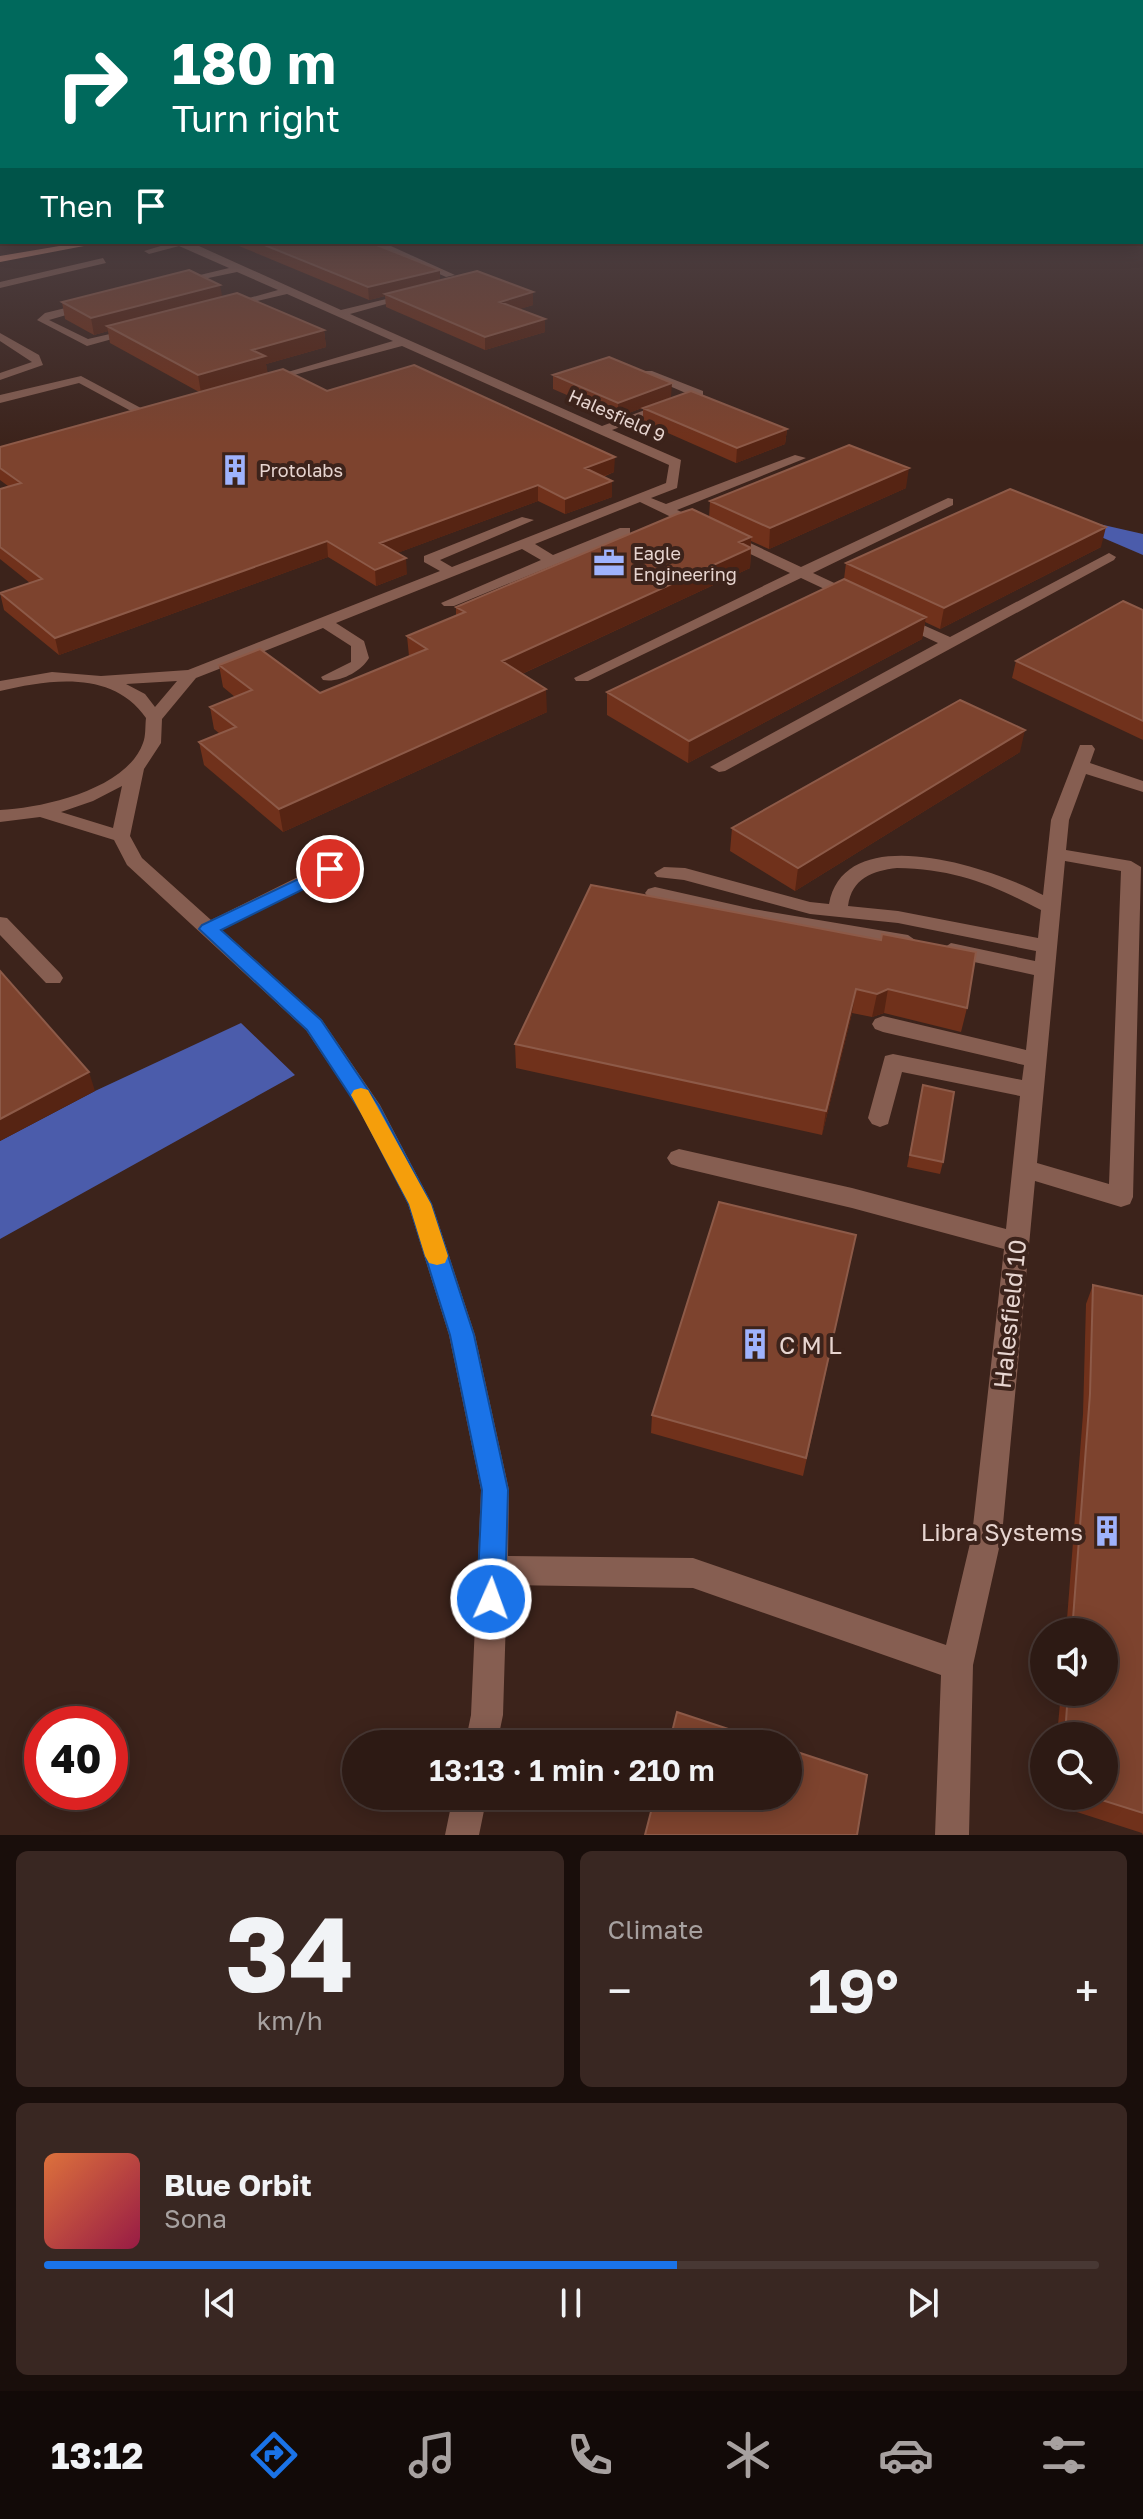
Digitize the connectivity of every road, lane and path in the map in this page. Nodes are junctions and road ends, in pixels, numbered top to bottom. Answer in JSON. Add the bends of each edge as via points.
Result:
{"nodes":[{"id":1,"x":62,"y":271,"type":"edge"},
{"id":2,"x":231,"y":271,"type":"edge"},
{"id":3,"x":242,"y":271,"type":"edge"},
{"id":4,"x":440,"y":271,"type":"edge"},
{"id":5,"x":450,"y":275,"type":"edge"},
{"id":6,"x":197,"y":278,"type":"junction"},
{"id":7,"x":0,"y":285,"type":"edge"},
{"id":8,"x":169,"y":286,"type":"edge"},
{"id":9,"x":222,"y":290,"type":"dead end"},
{"id":10,"x":288,"y":291,"type":"junction"},
{"id":11,"x":423,"y":291,"type":"edge"},
{"id":12,"x":353,"y":299,"type":"edge"},
{"id":13,"x":109,"y":300,"type":"edge"},
{"id":14,"x":370,"y":306,"type":"junction"},
{"id":15,"x":212,"y":311,"type":"edge"},
{"id":16,"x":339,"y":314,"type":"junction"},
{"id":17,"x":154,"y":326,"type":"edge"},
{"id":18,"x":0,"y":336,"type":"edge"},
{"id":19,"x":403,"y":342,"type":"junction"},
{"id":20,"x":629,"y":366,"type":"edge"},
{"id":21,"x":0,"y":377,"type":"edge"},
{"id":22,"x":253,"y":385,"type":"edge"},
{"id":23,"x":0,"y":399,"type":"edge"},
{"id":24,"x":163,"y":411,"type":"edge"},
{"id":25,"x":148,"y":415,"type":"junction"},
{"id":26,"x":133,"y":420,"type":"edge"},
{"id":27,"x":601,"y":430,"type":"junction"},
{"id":28,"x":800,"y":458,"type":"dead end"},
{"id":29,"x":641,"y":498,"type":"junction"},
{"id":30,"x":948,"y":502,"type":"dead end"},
{"id":31,"x":666,"y":509,"type":"junction"},
{"id":32,"x":527,"y":520,"type":"dead end"},
{"id":33,"x":625,"y":531,"type":"dead end"},
{"id":34,"x":524,"y":544,"type":"junction"},
{"id":35,"x":1109,"y":557,"type":"dead end"},
{"id":36,"x":552,"y":560,"type":"junction"},
{"id":37,"x":451,"y":572,"type":"junction"},
{"id":38,"x":801,"y":572,"type":"junction"},
{"id":39,"x":449,"y":603,"type":"dead end"},
{"id":40,"x":325,"y":622,"type":"junction"},
{"id":41,"x":950,"y":643,"type":"junction"},
{"id":42,"x":190,"y":675,"type":"junction"},
{"id":43,"x":329,"y":677,"type":"dead end"},
{"id":44,"x":582,"y":678,"type":"dead end"},
{"id":45,"x":103,"y":680,"type":"junction"},
{"id":46,"x":4,"y":683,"type":"edge"},
{"id":47,"x":154,"y":718,"type":"junction"},
{"id":48,"x":719,"y":767,"type":"dead end"},
{"id":49,"x":135,"y":768,"type":"junction"},
{"id":50,"x":1143,"y":787,"type":"edge"},
{"id":51,"x":40,"y":811,"type":"junction"},
{"id":52,"x":0,"y":816,"type":"edge"},
{"id":53,"x":121,"y":836,"type":"junction"},
{"id":54,"x":1057,"y":854,"type":"junction"},
{"id":55,"x":351,"y":858,"type":"dead end"},
{"id":56,"x":664,"y":873,"type":"dead end"},
{"id":57,"x":655,"y":893,"type":"dead end"},
{"id":58,"x":1051,"y":907,"type":"junction"},
{"id":59,"x":838,"y":911,"type":"junction"},
{"id":60,"x":0,"y":923,"type":"edge"},
{"id":61,"x":208,"y":929,"type":"junction"},
{"id":62,"x":1046,"y":958,"type":"junction"},
{"id":63,"x":53,"y":978,"type":"dead end"},
{"id":64,"x":883,"y":1024,"type":"dead end"},
{"id":65,"x":1036,"y":1060,"type":"junction"},
{"id":66,"x":1033,"y":1090,"type":"junction"},
{"id":67,"x":880,"y":1118,"type":"dead end"},
{"id":68,"x":679,"y":1158,"type":"dead end"},
{"id":69,"x":1025,"y":1169,"type":"junction"},
{"id":70,"x":1017,"y":1242,"type":"junction"},
{"id":71,"x":492,"y":1570,"type":"junction"},
{"id":72,"x":957,"y":1665,"type":"junction"},
{"id":73,"x":484,"y":1730,"type":"edge"},
{"id":74,"x":467,"y":1810,"type":"edge"},
{"id":75,"x":462,"y":1835,"type":"edge"},
{"id":76,"x":952,"y":1835,"type":"edge"}],
"edges":[{"from":1,"to":7,"type":"street"},
{"from":2,"to":6,"type":"street"},
{"from":3,"to":10,"type":"street","name":"Halesfield 9"},
{"from":4,"to":5,"type":"street"},
{"from":6,"to":8,"type":"street"},
{"from":6,"to":9,"type":"street"},
{"from":10,"to":15,"type":"street"},
{"from":10,"to":16,"type":"street","name":"Halesfield 9"},
{"from":11,"to":14,"type":"street"},
{"from":12,"to":14,"type":"street"},
{"from":13,"to":17,"type":"street","via":[[42,320],[87,343]]},
{"from":14,"to":16,"type":"street"},
{"from":16,"to":19,"type":"street","name":"Halesfield 9"},
{"from":18,"to":21,"type":"street","via":[[39,363]]},
{"from":19,"to":22,"type":"street"},
{"from":19,"to":27,"type":"street","name":"Halesfield 9"},
{"from":20,"to":27,"type":"street","via":[[699,394]]},
{"from":23,"to":25,"type":"street","via":[[81,379]]},
{"from":24,"to":25,"type":"street"},
{"from":25,"to":26,"type":"street"},
{"from":27,"to":29,"type":"street","name":"Halesfield 9","via":[[676,463],[672,485]]},
{"from":28,"to":31,"type":"street"},
{"from":29,"to":31,"type":"street"},
{"from":29,"to":34,"type":"street","name":"Halesfield 9"},
{"from":30,"to":38,"type":"street"},
{"from":31,"to":38,"type":"street"},
{"from":32,"to":37,"type":"street","via":[[429,559]]},
{"from":33,"to":36,"type":"street"},
{"from":34,"to":36,"type":"street"},
{"from":34,"to":37,"type":"street","name":"Halesfield 9"},
{"from":35,"to":41,"type":"street"},
{"from":36,"to":39,"type":"street"},
{"from":37,"to":40,"type":"street","name":"Halesfield 9"},
{"from":38,"to":41,"type":"street"},
{"from":38,"to":44,"type":"street"},
{"from":40,"to":42,"type":"street","name":"Halesfield 9"},
{"from":40,"to":43,"type":"street","via":[[358,644],[361,658]]},
{"from":41,"to":48,"type":"street"},
{"from":42,"to":45,"type":"street","name":"Halesfield 9"},
{"from":42,"to":47,"type":"street","name":"Halesfield 9"},
{"from":45,"to":46,"type":"street","name":"Halesfield 9"},
{"from":45,"to":47,"type":"street","via":[[139,698]]},
{"from":47,"to":49,"type":"street","via":[[152,745]]},
{"from":49,"to":51,"type":"street","via":[[77,801]]},
{"from":49,"to":53,"type":"street"},
{"from":50,"to":54,"type":"street","name":"Halesfield 10","via":[[1083,758],[1060,820]]},
{"from":51,"to":52,"type":"street"},
{"from":51,"to":53,"type":"street"},
{"from":53,"to":61,"type":"street","via":[[134,861]]},
{"from":54,"to":58,"type":"street","name":"Halesfield 10"},
{"from":54,"to":69,"type":"street","via":[[1131,867],[1121,1197]]},
{"from":55,"to":61,"type":"street"},
{"from":56,"to":59,"type":"street"},
{"from":57,"to":62,"type":"street","via":[[929,946]]},
{"from":58,"to":59,"type":"street","via":[[970,870],[896,863],[875,865],[848,880]]},
{"from":58,"to":62,"type":"street","name":"Halesfield 10"},
{"from":59,"to":62,"type":"street","via":[[898,917]]},
{"from":60,"to":63,"type":"street"},
{"from":61,"to":71,"type":"street","via":[[314,1025],[372,1111],[420,1204],[462,1335],[495,1490]]},
{"from":62,"to":65,"type":"street","name":"Halesfield 10"},
{"from":64,"to":65,"type":"street"},
{"from":65,"to":66,"type":"street","name":"Halesfield 10"},
{"from":66,"to":67,"type":"street","via":[[893,1062]]},
{"from":66,"to":69,"type":"street","name":"Halesfield 10"},
{"from":68,"to":70,"type":"street"},
{"from":69,"to":70,"type":"street","name":"Halesfield 10"},
{"from":70,"to":72,"type":"street","name":"Halesfield 10","via":[[987,1535]]},
{"from":71,"to":72,"type":"street","via":[[693,1573]]},
{"from":71,"to":73,"type":"street"},
{"from":72,"to":76,"type":"street","name":"Halesfield 10"},
{"from":74,"to":75,"type":"street"}]}
